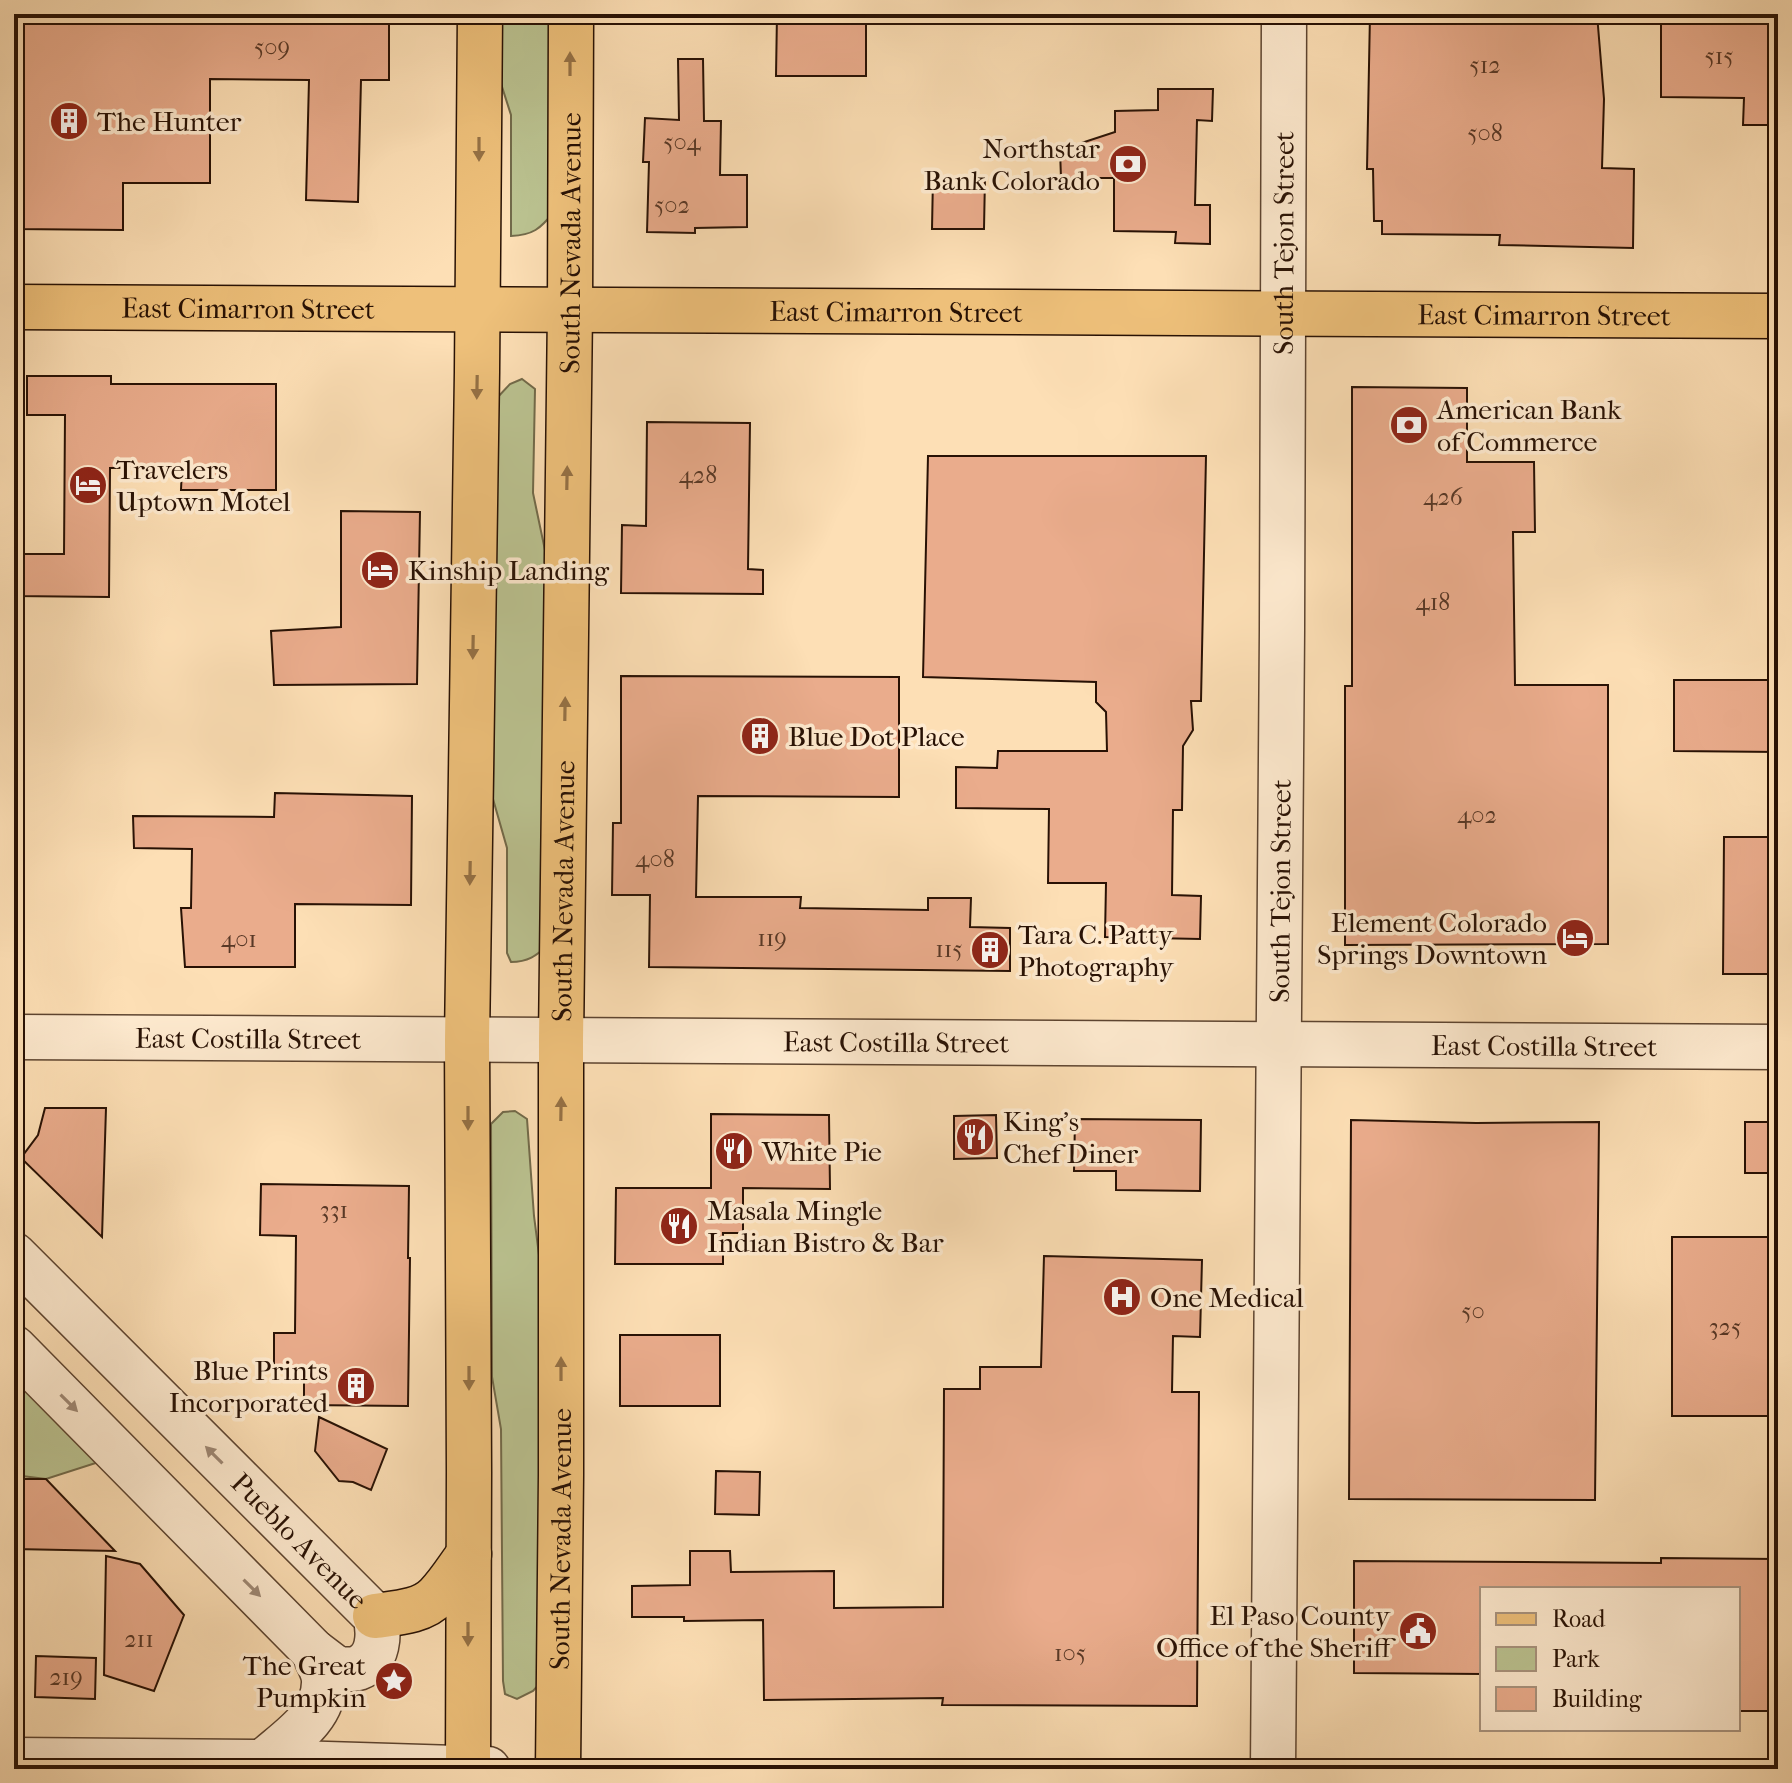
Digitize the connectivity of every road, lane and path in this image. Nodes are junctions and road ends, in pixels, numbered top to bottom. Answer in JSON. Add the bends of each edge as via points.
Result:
{"nodes":[{"id":1,"x":480,"y":14,"type":"edge"},
{"id":2,"x":571,"y":14,"type":"edge"},
{"id":3,"x":1284,"y":14,"type":"edge"},
{"id":4,"x":14,"y":307,"type":"edge"},
{"id":5,"x":478,"y":309,"type":"junction"},
{"id":6,"x":570,"y":310,"type":"junction"},
{"id":7,"x":1283,"y":314,"type":"junction"},
{"id":8,"x":1778,"y":316,"type":"edge"},
{"id":9,"x":14,"y":1037,"type":"edge"},
{"id":10,"x":467,"y":1040,"type":"junction"},
{"id":11,"x":561,"y":1040,"type":"junction"},
{"id":12,"x":1278,"y":1045,"type":"junction"},
{"id":13,"x":1778,"y":1047,"type":"edge"},
{"id":14,"x":14,"y":1255,"type":"edge"},
{"id":15,"x":14,"y":1348,"type":"edge"},
{"id":16,"x":469,"y":1554,"type":"junction"},
{"id":17,"x":375,"y":1616,"type":"junction"},
{"id":18,"x":313,"y":1651,"type":"junction"},
{"id":19,"x":14,"y":1760,"type":"edge"},
{"id":20,"x":263,"y":1762,"type":"junction"},
{"id":21,"x":468,"y":1769,"type":"edge"},
{"id":22,"x":488,"y":1769,"type":"edge"},
{"id":23,"x":558,"y":1769,"type":"edge"},
{"id":24,"x":1273,"y":1769,"type":"edge"}],
"edges":[{"from":1,"to":5,"type":"main road","one_way":true},
{"from":6,"to":2,"type":"main road","name":"South Nevada Avenue","one_way":true},
{"from":3,"to":7,"type":"street","name":"South Tejon Street"},
{"from":4,"to":5,"type":"main road","name":"East Cimarron Street"},
{"from":5,"to":6,"type":"main road","name":"East Cimarron Street"},
{"from":5,"to":10,"type":"main road","one_way":true},
{"from":6,"to":7,"type":"main road","name":"East Cimarron Street"},
{"from":11,"to":6,"type":"main road","name":"South Nevada Avenue","one_way":true},
{"from":7,"to":8,"type":"main road","name":"East Cimarron Street"},
{"from":7,"to":12,"type":"street","name":"South Tejon Street"},
{"from":9,"to":10,"type":"street","name":"East Costilla Street"},
{"from":10,"to":11,"type":"street","name":"East Costilla Street"},
{"from":10,"to":16,"type":"main road","one_way":true},
{"from":11,"to":12,"type":"street","name":"East Costilla Street"},
{"from":23,"to":11,"type":"main road","name":"South Nevada Avenue","one_way":true},
{"from":12,"to":13,"type":"street","name":"East Costilla Street"},
{"from":12,"to":24,"type":"street","name":"South Tejon Street"},
{"from":17,"to":14,"type":"street","name":"Pueblo Avenue","one_way":true},
{"from":15,"to":18,"type":"street","name":"Pueblo Avenue","one_way":true},
{"from":16,"to":17,"type":"main road","via":[[424,1605]]},
{"from":16,"to":21,"type":"main road","one_way":true},
{"from":17,"to":18,"type":"street","name":"Pueblo Avenue","via":[[376,1646],[372,1658],[359,1668],[338,1670]]},
{"from":18,"to":20,"type":"street","via":[[324,1680],[318,1709]]},
{"from":19,"to":20,"type":"street"},
{"from":20,"to":21,"type":"street"},
{"from":21,"to":22,"type":"street"}]}
